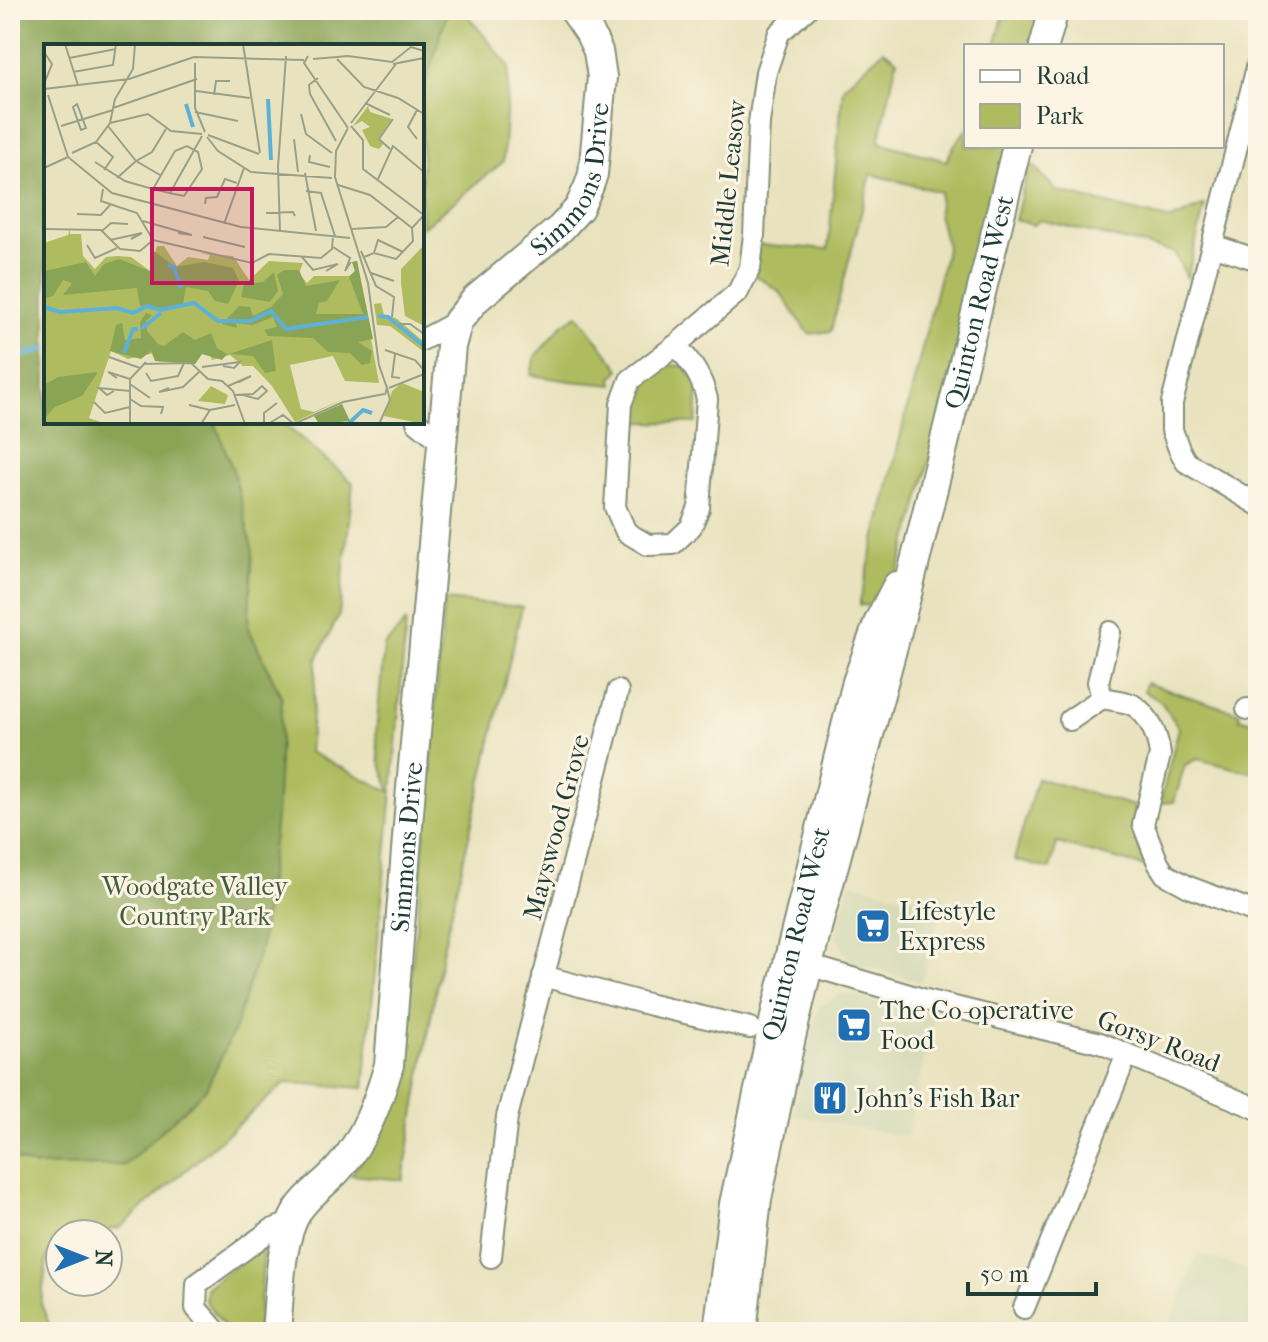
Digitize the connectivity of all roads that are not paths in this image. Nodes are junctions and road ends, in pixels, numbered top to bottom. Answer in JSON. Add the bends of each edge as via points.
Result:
{"nodes":[{"id":1,"x":806,"y":10,"type":"edge"},
{"id":2,"x":1054,"y":10,"type":"edge"},
{"id":3,"x":580,"y":12,"type":"edge"},
{"id":4,"x":1045,"y":44,"type":"edge"},
{"id":5,"x":1258,"y":63,"type":"edge"},
{"id":6,"x":1016,"y":148,"type":"edge"},
{"id":7,"x":1212,"y":245,"type":"junction"},
{"id":8,"x":1258,"y":260,"type":"edge"},
{"id":9,"x":458,"y":321,"type":"junction"},
{"id":10,"x":424,"y":339,"type":"edge"},
{"id":11,"x":676,"y":345,"type":"junction"},
{"id":12,"x":420,"y":424,"type":"edge"},
{"id":13,"x":442,"y":442,"type":"junction"},
{"id":14,"x":1258,"y":505,"type":"edge"},
{"id":15,"x":916,"y":550,"type":"junction"},
{"id":16,"x":1110,"y":632,"type":"dead end"},
{"id":17,"x":618,"y":691,"type":"dead end"},
{"id":18,"x":1102,"y":698,"type":"junction"},
{"id":19,"x":1070,"y":720,"type":"dead end"},
{"id":20,"x":1258,"y":913,"type":"edge"},
{"id":21,"x":808,"y":965,"type":"junction"},
{"id":22,"x":543,"y":976,"type":"junction"},
{"id":23,"x":780,"y":996,"type":"junction"},
{"id":24,"x":750,"y":1028,"type":"junction"},
{"id":25,"x":791,"y":1037,"type":"junction"},
{"id":26,"x":1127,"y":1054,"type":"junction"},
{"id":27,"x":764,"y":1066,"type":"junction"},
{"id":28,"x":1258,"y":1109,"type":"edge"},
{"id":29,"x":293,"y":1222,"type":"junction"},
{"id":30,"x":491,"y":1257,"type":"dead end"},
{"id":31,"x":1024,"y":1308,"type":"dead end"},
{"id":32,"x":217,"y":1332,"type":"edge"},
{"id":33,"x":276,"y":1332,"type":"edge"},
{"id":34,"x":718,"y":1332,"type":"edge"},
{"id":35,"x":742,"y":1332,"type":"edge"}],
"edges":[{"from":1,"to":11,"type":"street","name":"Middle Leasow","via":[[779,33],[766,72],[750,268],[738,292]]},
{"from":2,"to":4,"type":"street"},
{"from":3,"to":9,"type":"street","name":"Simmons Drive","via":[[598,51],[602,77],[589,186],[561,228],[476,299]]},
{"from":5,"to":7,"type":"street"},
{"from":6,"to":15,"type":"street","name":"Quinton Road West"},
{"from":7,"to":8,"type":"street"},
{"from":7,"to":14,"type":"street","via":[[1172,403],[1172,430],[1186,462]]},
{"from":9,"to":10,"type":"street","name":"Simmons Drive"},
{"from":9,"to":13,"type":"street","name":"Simmons Drive"},
{"from":11,"to":11,"type":"street","name":"Middle Leasow","via":[[693,364],[707,399],[699,508],[691,527],[673,544],[648,545],[626,532],[615,507],[621,404],[630,380]]},
{"from":12,"to":13,"type":"street"},
{"from":13,"to":29,"type":"street","name":"Simmons Drive","via":[[389,1065],[356,1146]]},
{"from":15,"to":21,"type":"street","name":"Quinton Road West"},
{"from":15,"to":23,"type":"street","name":"Quinton Road West","via":[[879,621],[857,682]]},
{"from":16,"to":18,"type":"street","via":[[1098,682]]},
{"from":17,"to":22,"type":"street","name":"Mayswood Grove"},
{"from":18,"to":19,"type":"street"},
{"from":18,"to":20,"type":"street","via":[[1133,705],[1152,724],[1160,755],[1143,824],[1165,874]]},
{"from":21,"to":23,"type":"street","via":[[798,962]]},
{"from":21,"to":25,"type":"street","name":"Quinton Road West"},
{"from":21,"to":26,"type":"street","name":"Gorsy Road"},
{"from":22,"to":24,"type":"street"},
{"from":22,"to":30,"type":"street","name":"Mayswood Grove","via":[[507,1117]]},
{"from":23,"to":24,"type":"street"},
{"from":23,"to":27,"type":"street","name":"Quinton Road West"},
{"from":24,"to":27,"type":"street"},
{"from":25,"to":27,"type":"street","via":[[783,1043],[776,1068]]},
{"from":25,"to":35,"type":"street","name":"Quinton Road West","via":[[757,1199]]},
{"from":26,"to":28,"type":"street","name":"Gorsy Road"},
{"from":26,"to":31,"type":"street"},
{"from":27,"to":34,"type":"street","name":"Quinton Road West","via":[[734,1204]]},
{"from":29,"to":32,"type":"street","name":"Simmons Drive","via":[[271,1230],[197,1284],[196,1308]]},
{"from":29,"to":33,"type":"street","name":"Simmons Drive","via":[[283,1259]]}]}
